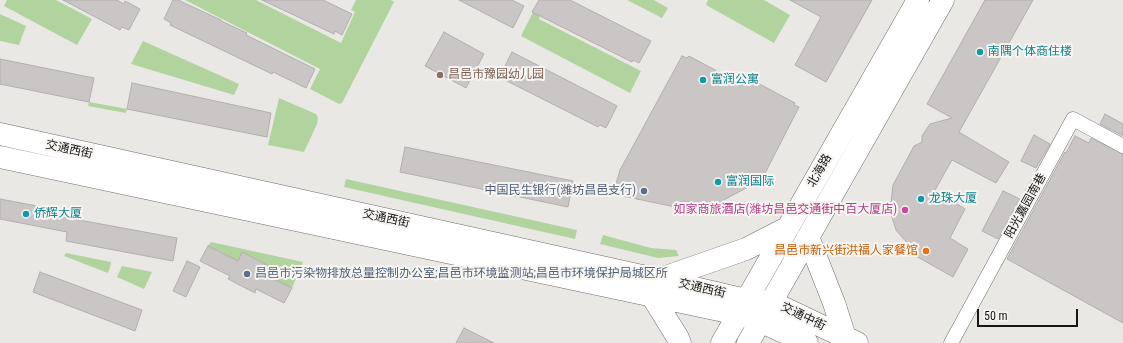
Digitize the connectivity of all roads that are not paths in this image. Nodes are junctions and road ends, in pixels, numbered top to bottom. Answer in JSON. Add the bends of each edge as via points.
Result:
{"nodes":[{"id":1,"x":918,"y":0,"type":"edge"},
{"id":2,"x":943,"y":0,"type":"edge"},
{"id":3,"x":0,"y":134,"type":"edge"},
{"id":4,"x":1123,"y":146,"type":"edge"},
{"id":5,"x":0,"y":157,"type":"edge"},
{"id":6,"x":787,"y":228,"type":"junction"},
{"id":7,"x":808,"y":237,"type":"junction"},
{"id":8,"x":656,"y":288,"type":"junction"},
{"id":9,"x":771,"y":302,"type":"junction"},
{"id":10,"x":742,"y":307,"type":"junction"},
{"id":11,"x":760,"y":321,"type":"junction"},
{"id":12,"x":851,"y":340,"type":"edge"},
{"id":13,"x":680,"y":343,"type":"edge"},
{"id":14,"x":722,"y":343,"type":"edge"},
{"id":15,"x":748,"y":343,"type":"edge"},
{"id":16,"x":807,"y":343,"type":"edge"},
{"id":17,"x":951,"y":343,"type":"edge"}],
"edges":[{"from":1,"to":6,"type":"main road","name":"北海路"},
{"from":2,"to":7,"type":"main road","name":"北海路"},
{"from":3,"to":8,"type":"main road","name":"交通西街"},
{"from":4,"to":17,"type":"street","name":"阳光嘉园南巷","via":[[1073,119]]},
{"from":5,"to":8,"type":"main road","name":"交通西街"},
{"from":6,"to":8,"type":"main road","via":[[746,249]]},
{"from":6,"to":10,"type":"main road","name":"北海路"},
{"from":7,"to":9,"type":"main road","name":"北海路"},
{"from":7,"to":12,"type":"main road"},
{"from":8,"to":10,"type":"main road","name":"交通西街"},
{"from":8,"to":13,"type":"main road"},
{"from":9,"to":10,"type":"main road","name":"交通西街"},
{"from":9,"to":11,"type":"main road","name":"北海路"},
{"from":9,"to":12,"type":"main road","name":"交通中街"},
{"from":10,"to":11,"type":"main road","name":"交通中街"},
{"from":10,"to":14,"type":"main road","name":"北海路"},
{"from":11,"to":15,"type":"main road","name":"北海路"},
{"from":11,"to":16,"type":"main road","name":"交通中街"}]}
